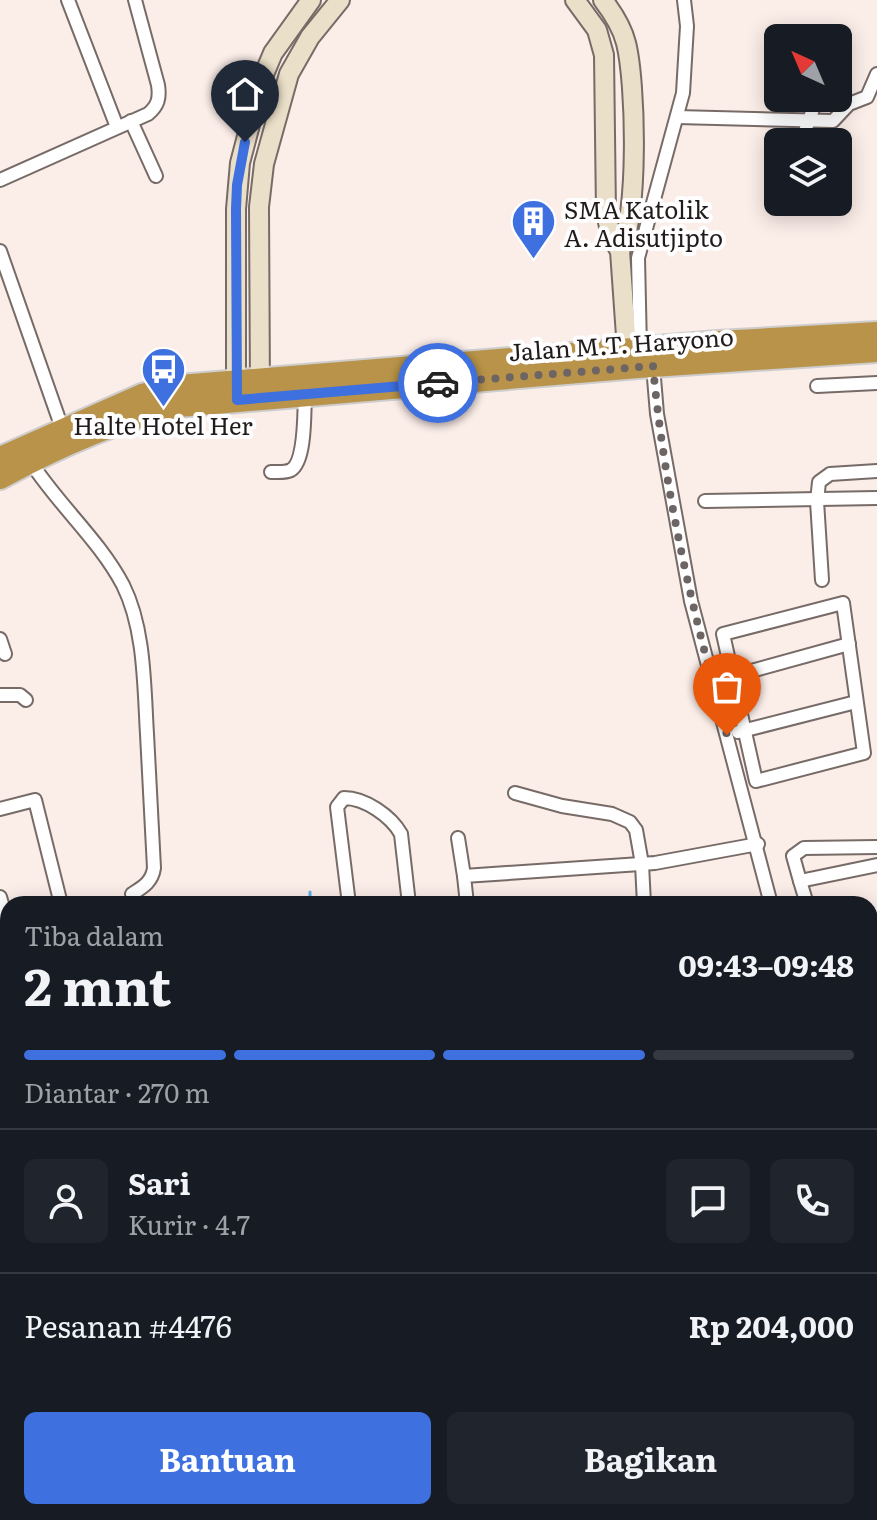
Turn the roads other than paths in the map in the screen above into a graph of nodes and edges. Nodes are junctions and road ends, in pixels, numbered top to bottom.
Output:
1 (68, 0) edge
2 (135, 0) edge
3 (311, 0) edge
4 (340, 0) edge
5 (575, 0) edge
6 (603, 0) edge
7 (684, 0) edge
8 (617, 19) junction
9 (597, 30) junction
10 (877, 74) edge
11 (812, 112) edge
12 (677, 117) junction
13 (131, 121) junction
14 (809, 122) junction
15 (117, 127) junction
16 (807, 128) edge
17 (156, 176) dead end
18 (0, 180) edge
19 (259, 207) junction
20 (236, 209) junction
21 (0, 251) edge
22 (620, 251) junction
23 (258, 315) junction
24 (237, 317) junction
25 (877, 333) edge
26 (877, 351) edge
27 (640, 355) junction
28 (877, 383) edge
29 (817, 386) dead end
30 (260, 388) junction
31 (236, 391) junction
32 (305, 394) junction
33 (62, 428) junction
34 (26, 455) junction
35 (0, 458) edge
36 (877, 471) edge
37 (271, 472) dead end
38 (0, 478) edge
39 (877, 498) edge
40 (705, 501) dead end
41 (817, 501) junction
42 (822, 580) dead end
43 (0, 639) edge
44 (849, 644) junction
45 (5, 654) dead end
46 (733, 676) junction
47 (0, 695) edge
48 (26, 700) dead end
49 (856, 702) junction
50 (746, 730) junction
51 (727, 735) junction
52 (515, 793) dead end
53 (0, 809) edge
54 (458, 838) dead end
55 (758, 844) junction
56 (877, 847) edge
57 (642, 864) junction
58 (877, 865) edge
59 (464, 876) junction
60 (800, 881) junction
61 (132, 894) dead end
62 (59, 896) edge
63 (348, 896) edge
64 (408, 896) edge
65 (466, 896) edge
66 (644, 896) edge
67 (769, 896) edge
68 (805, 896) edge

1 - 15 street
2 - 13 street
3 - 20 street
4 - 19 street
5 - 9 street
6 - 8 street
7 - 12 street
8 - 9 street
8 - 22 street
9 - 22 street
10 - 14 street
11 - 14 street
12 - 14 street
12 - 27 street
13 - 15 street
13 - 17 street
14 - 16 street
15 - 18 street
19 - 20 street
19 - 23 street
20 - 24 street
21 - 33 street
22 - 27 street
23 - 24 street
23 - 30 street
24 - 31 street
25 - 27 highway, Jalan M.T. Haryono
26 - 27 highway, Jalan M.T. Haryono
27 - 30 highway, Jalan M.T. Haryono
27 - 32 highway, Jalan M.T. Haryono
27 - 51 street
28 - 29 street
30 - 31 highway, Jalan M.T. Haryono
30 - 32 highway, Jalan M.T. Haryono
31 - 33 highway, Jalan M.T. Haryono
31 - 34 highway, Jalan M.T. Haryono
32 - 37 street
33 - 34 highway, Jalan M.T. Haryono
34 - 35 highway, Jalan M.T. Haryono
34 - 38 highway, Jalan M.T. Haryono
34 - 61 street
36 - 41 street
39 - 41 street
40 - 41 street
41 - 42 street
43 - 45 street
44 - 46 street
44 - 46 street
44 - 49 street
46 - 50 street
47 - 48 street
49 - 50 street
49 - 50 street
50 - 51 street
51 - 55 street
52 - 57 street
53 - 62 street
54 - 59 street
55 - 57 street
55 - 67 street
56 - 60 street
57 - 59 street
57 - 66 street
58 - 60 street
59 - 65 street
60 - 68 street
63 - 64 street

